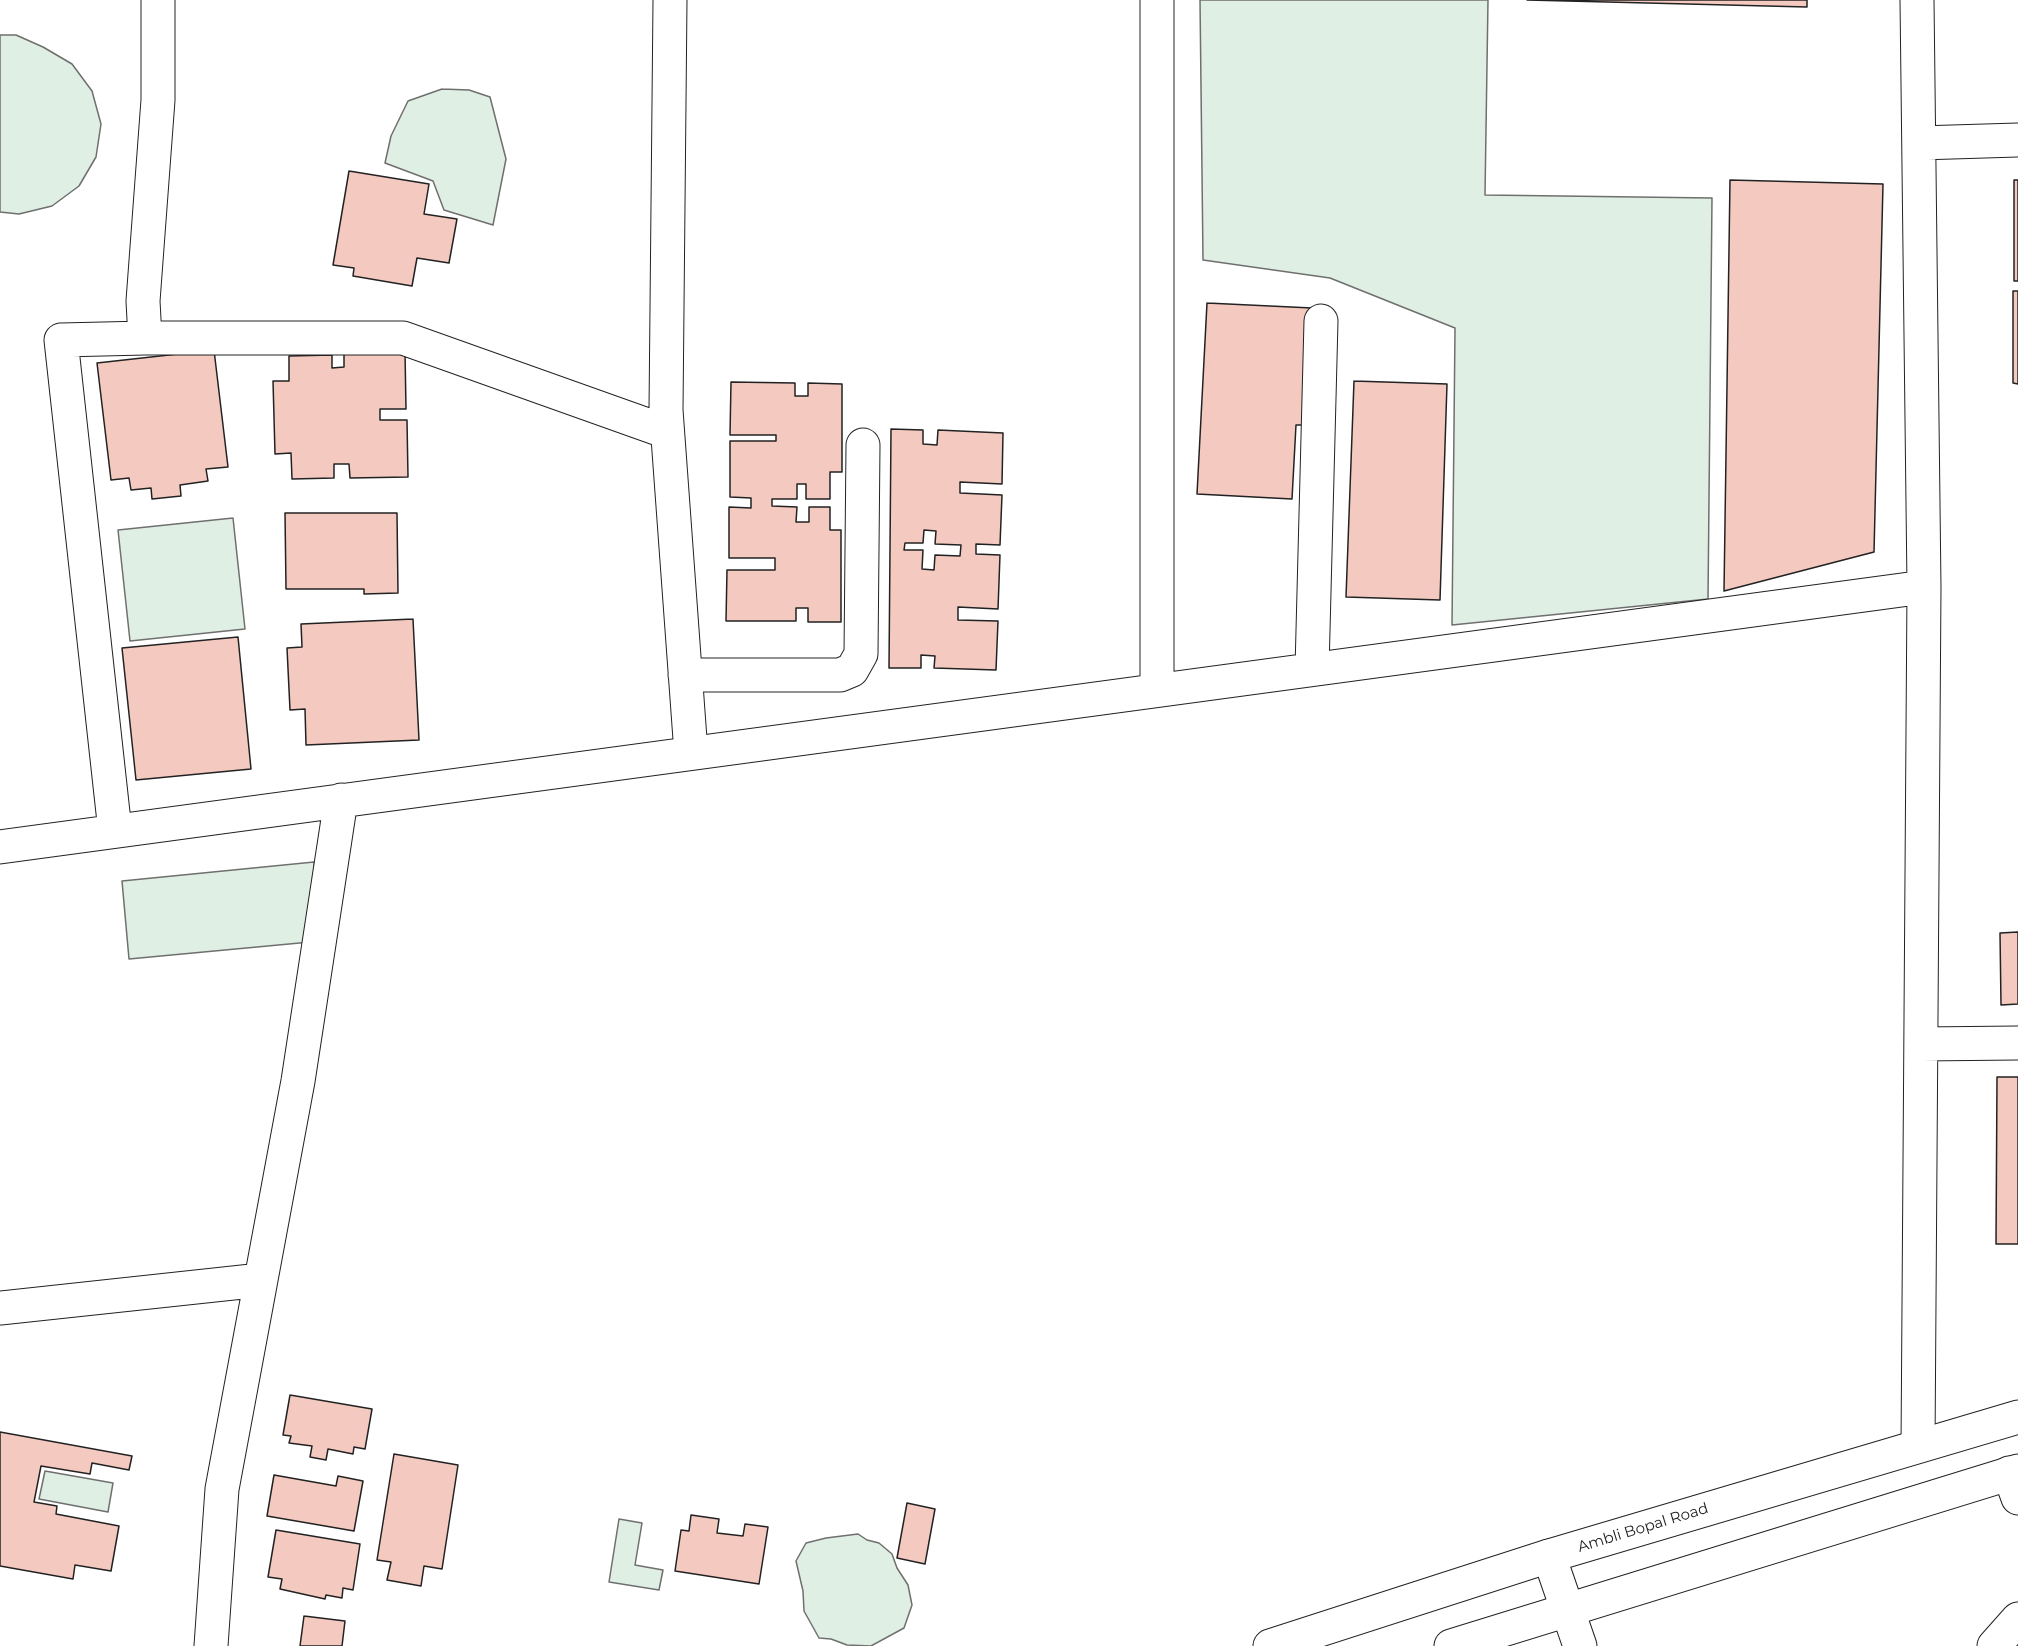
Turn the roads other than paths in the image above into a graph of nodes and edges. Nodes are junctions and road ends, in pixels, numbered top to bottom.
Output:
1 (158, 0) edge
2 (670, 0) edge
3 (1156, 0) edge
4 (1917, 0) edge
5 (2018, 140) edge
6 (1919, 143) junction
7 (1321, 321) dead end
8 (145, 338) junction
9 (667, 432) junction
10 (863, 445) dead end
11 (1924, 586) junction
12 (1312, 669) junction
13 (685, 675) junction
14 (1157, 690) junction
15 (691, 753) junction
16 (341, 800) junction
17 (115, 831) junction
18 (0, 847) edge
19 (2018, 1043) edge
20 (1922, 1044) junction
21 (261, 1280) junction
22 (0, 1308) edge
23 (2018, 1417) edge
24 (1918, 1446) junction
25 (2015, 1481) edge
26 (1549, 1556) junction
27 (1568, 1610) junction
28 (2018, 1619) edge
29 (211, 1646) edge
30 (1270, 1646) edge
31 (1451, 1646) edge
32 (1580, 1646) edge
33 (1994, 1646) edge

1 - 8 street
2 - 9 street
3 - 14 street
4 - 6 street
5 - 6 street
6 - 11 street
7 - 12 street
8 - 9 street
8 - 17 street
9 - 13 street
10 - 13 street
11 - 12 street
11 - 20 street
12 - 14 street
13 - 15 street
14 - 15 street
15 - 16 street
16 - 17 street
16 - 21 street
17 - 18 street
19 - 20 street
20 - 24 street
21 - 22 street
21 - 29 street
23 - 24 street, Ambli Bopal Road
24 - 26 street, Ambli Bopal Road
25 - 27 street
26 - 27 street
26 - 30 street, Ambli Bopal Road
27 - 31 street
27 - 32 street
28 - 33 street

